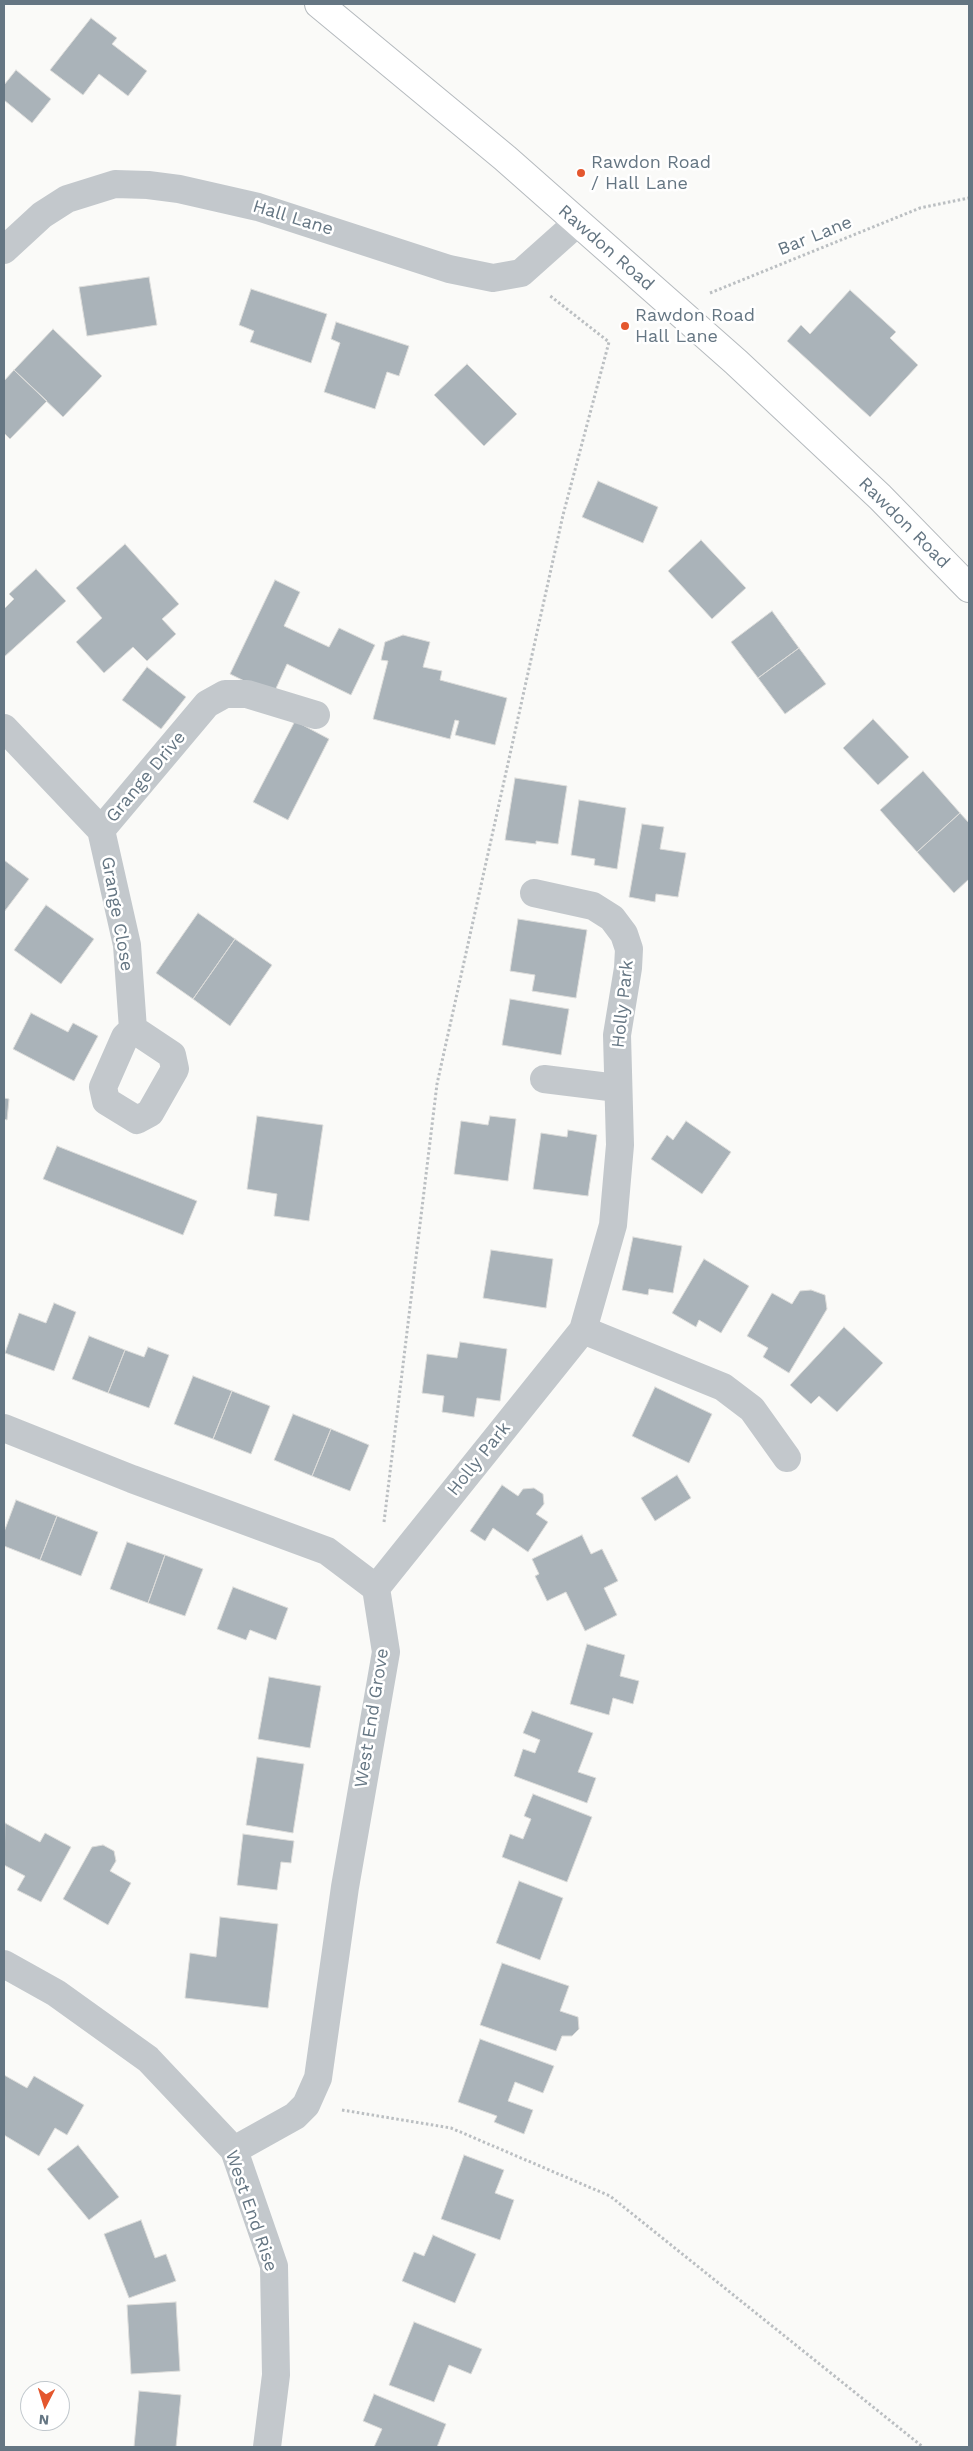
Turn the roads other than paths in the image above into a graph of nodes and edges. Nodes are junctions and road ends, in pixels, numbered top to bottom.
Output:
1 (319, 4) edge
2 (578, 223) junction
3 (4, 250) edge
4 (969, 588) edge
5 (316, 715) dead end
6 (4, 728) edge
7 (101, 830) junction
8 (534, 893) dead end
9 (132, 1029) dead end
10 (544, 1079) dead end
11 (617, 1088) junction
12 (583, 1330) junction
13 (4, 1428) edge
14 (787, 1458) dead end
15 (376, 1588) junction
16 (4, 1964) edge
17 (234, 2150) junction
18 (267, 2447) edge

1 - 2 main road, Rawdon Road
2 - 3 street, Hall Lane
2 - 4 main road, Rawdon Road
5 - 7 street, Grange Drive
6 - 7 street, Grange Drive
7 - 9 street, Grange Close
8 - 11 street, Holly Park
10 - 11 street
11 - 12 street, Holly Park
12 - 14 street
12 - 15 street, Holly Park
13 - 15 street
15 - 17 street, West End Grove
16 - 17 street, West End Rise
17 - 18 street, West End Rise

